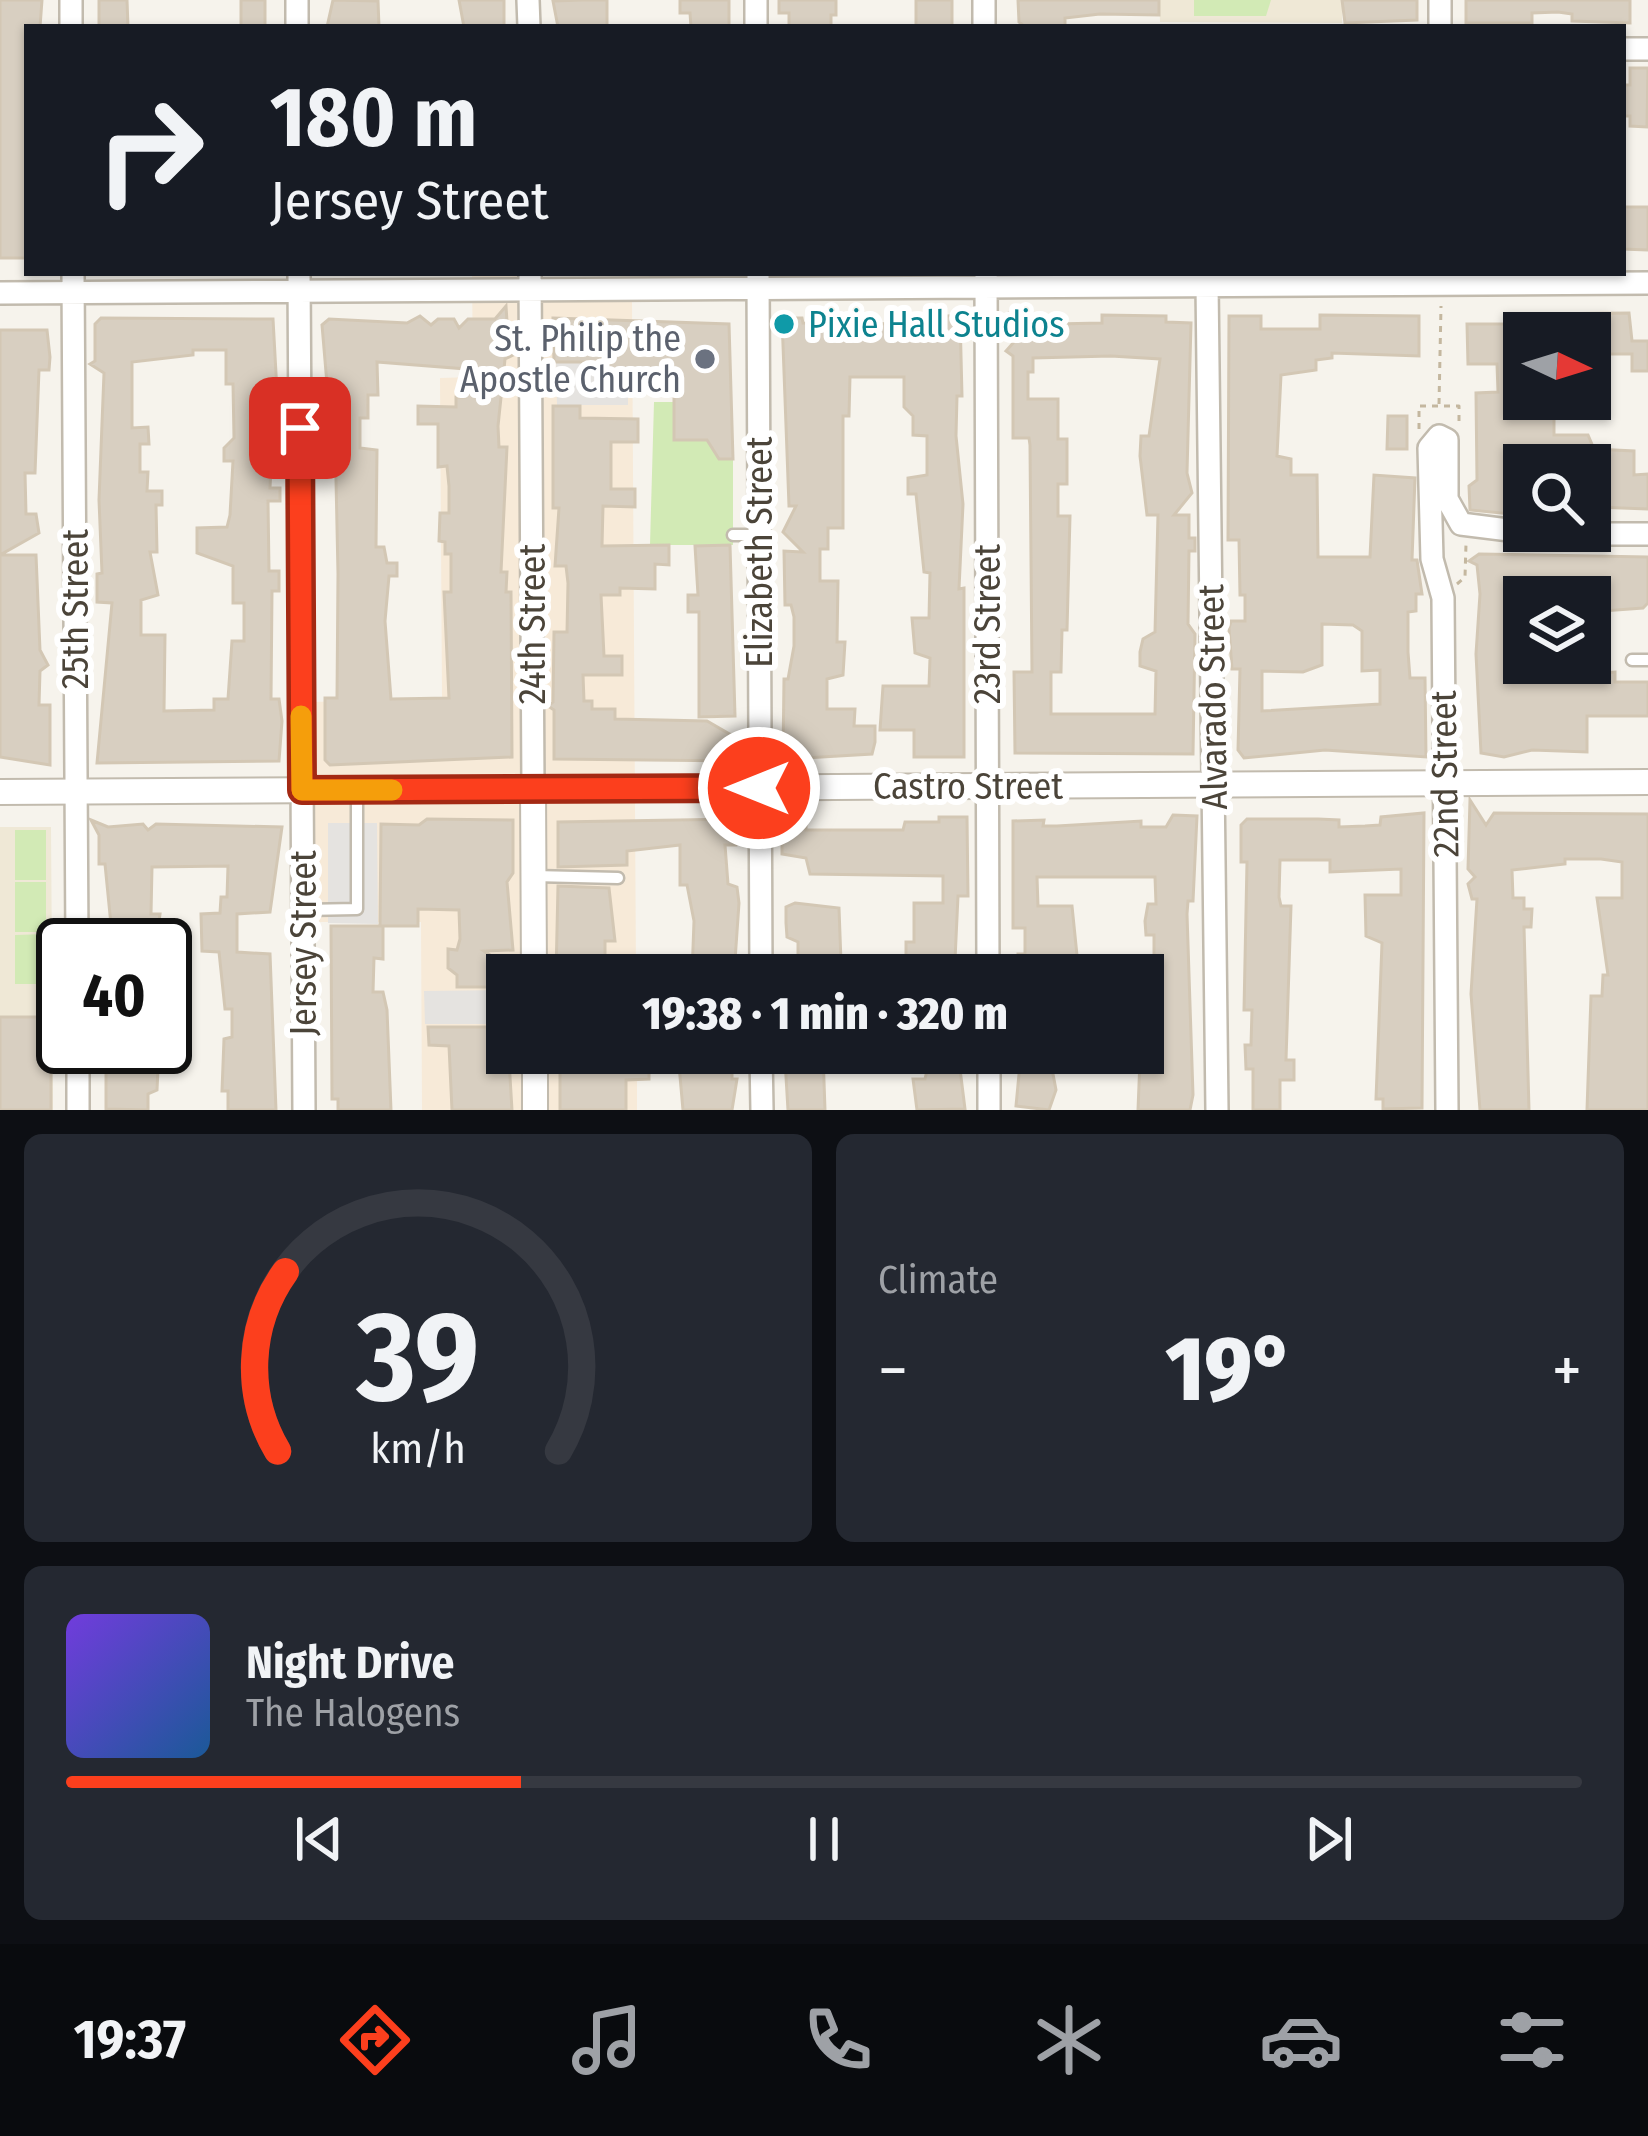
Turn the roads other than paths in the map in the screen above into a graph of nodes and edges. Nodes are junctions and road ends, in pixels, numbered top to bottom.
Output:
1 (1441, 278) edge
2 (986, 279) edge
3 (758, 280) edge
4 (73, 283) edge
5 (299, 283) edge
6 (530, 283) edge
7 (1648, 283) edge
8 (1208, 284) junction
9 (0, 293) edge
10 (1648, 534) edge
11 (733, 535) dead end
12 (759, 535) junction
13 (1632, 660) dead end
14 (1648, 660) edge
15 (1648, 782) edge
16 (1445, 783) junction
17 (1215, 784) junction
18 (987, 786) junction
19 (759, 788) junction
20 (533, 789) junction
21 (302, 790) junction
22 (357, 790) junction
23 (0, 792) edge
24 (76, 792) junction
25 (534, 876) junction
26 (618, 878) dead end
27 (303, 910) junction
28 (77, 918) edge
29 (535, 954) edge
30 (761, 954) edge
31 (988, 954) edge
32 (78, 1074) edge
33 (535, 1074) edge
34 (761, 1074) edge
35 (989, 1074) edge
36 (78, 1110) edge
37 (304, 1110) edge
38 (536, 1110) edge
39 (762, 1110) edge
40 (989, 1110) edge
41 (1217, 1110) edge
42 (1447, 1110) edge

1 - 7 street
1 - 8 street
2 - 3 street
2 - 8 street
2 - 18 street, 23rd Street
3 - 6 street
3 - 12 street, Elizabeth Street
4 - 5 street
4 - 9 street
4 - 24 street, 25th Street
5 - 6 street
5 - 21 street, Jersey Street
6 - 20 street, 24th Street
8 - 17 street, Alvarado Street
10 - 16 street, 22nd Street
11 - 12 lane
12 - 19 street, Elizabeth Street
13 - 14 lane
15 - 16 street, Castro Street
16 - 17 street, Castro Street
16 - 42 street, 22nd Street
17 - 18 street, Castro Street
17 - 41 street, Alvarado Street
18 - 19 street, Castro Street
18 - 31 street, 23rd Street
19 - 20 street, Castro Street
19 - 30 street, Elizabeth Street
20 - 22 street, Castro Street
20 - 25 street, 24th Street
21 - 22 street, Castro Street
21 - 24 street, Castro Street
21 - 27 street, Jersey Street
22 - 27 lane
23 - 24 street, Castro Street
24 - 28 street, 25th Street
25 - 26 lane
25 - 29 street, 24th Street
27 - 37 street, Jersey Street
32 - 36 street
33 - 38 street
34 - 39 street
35 - 40 street

